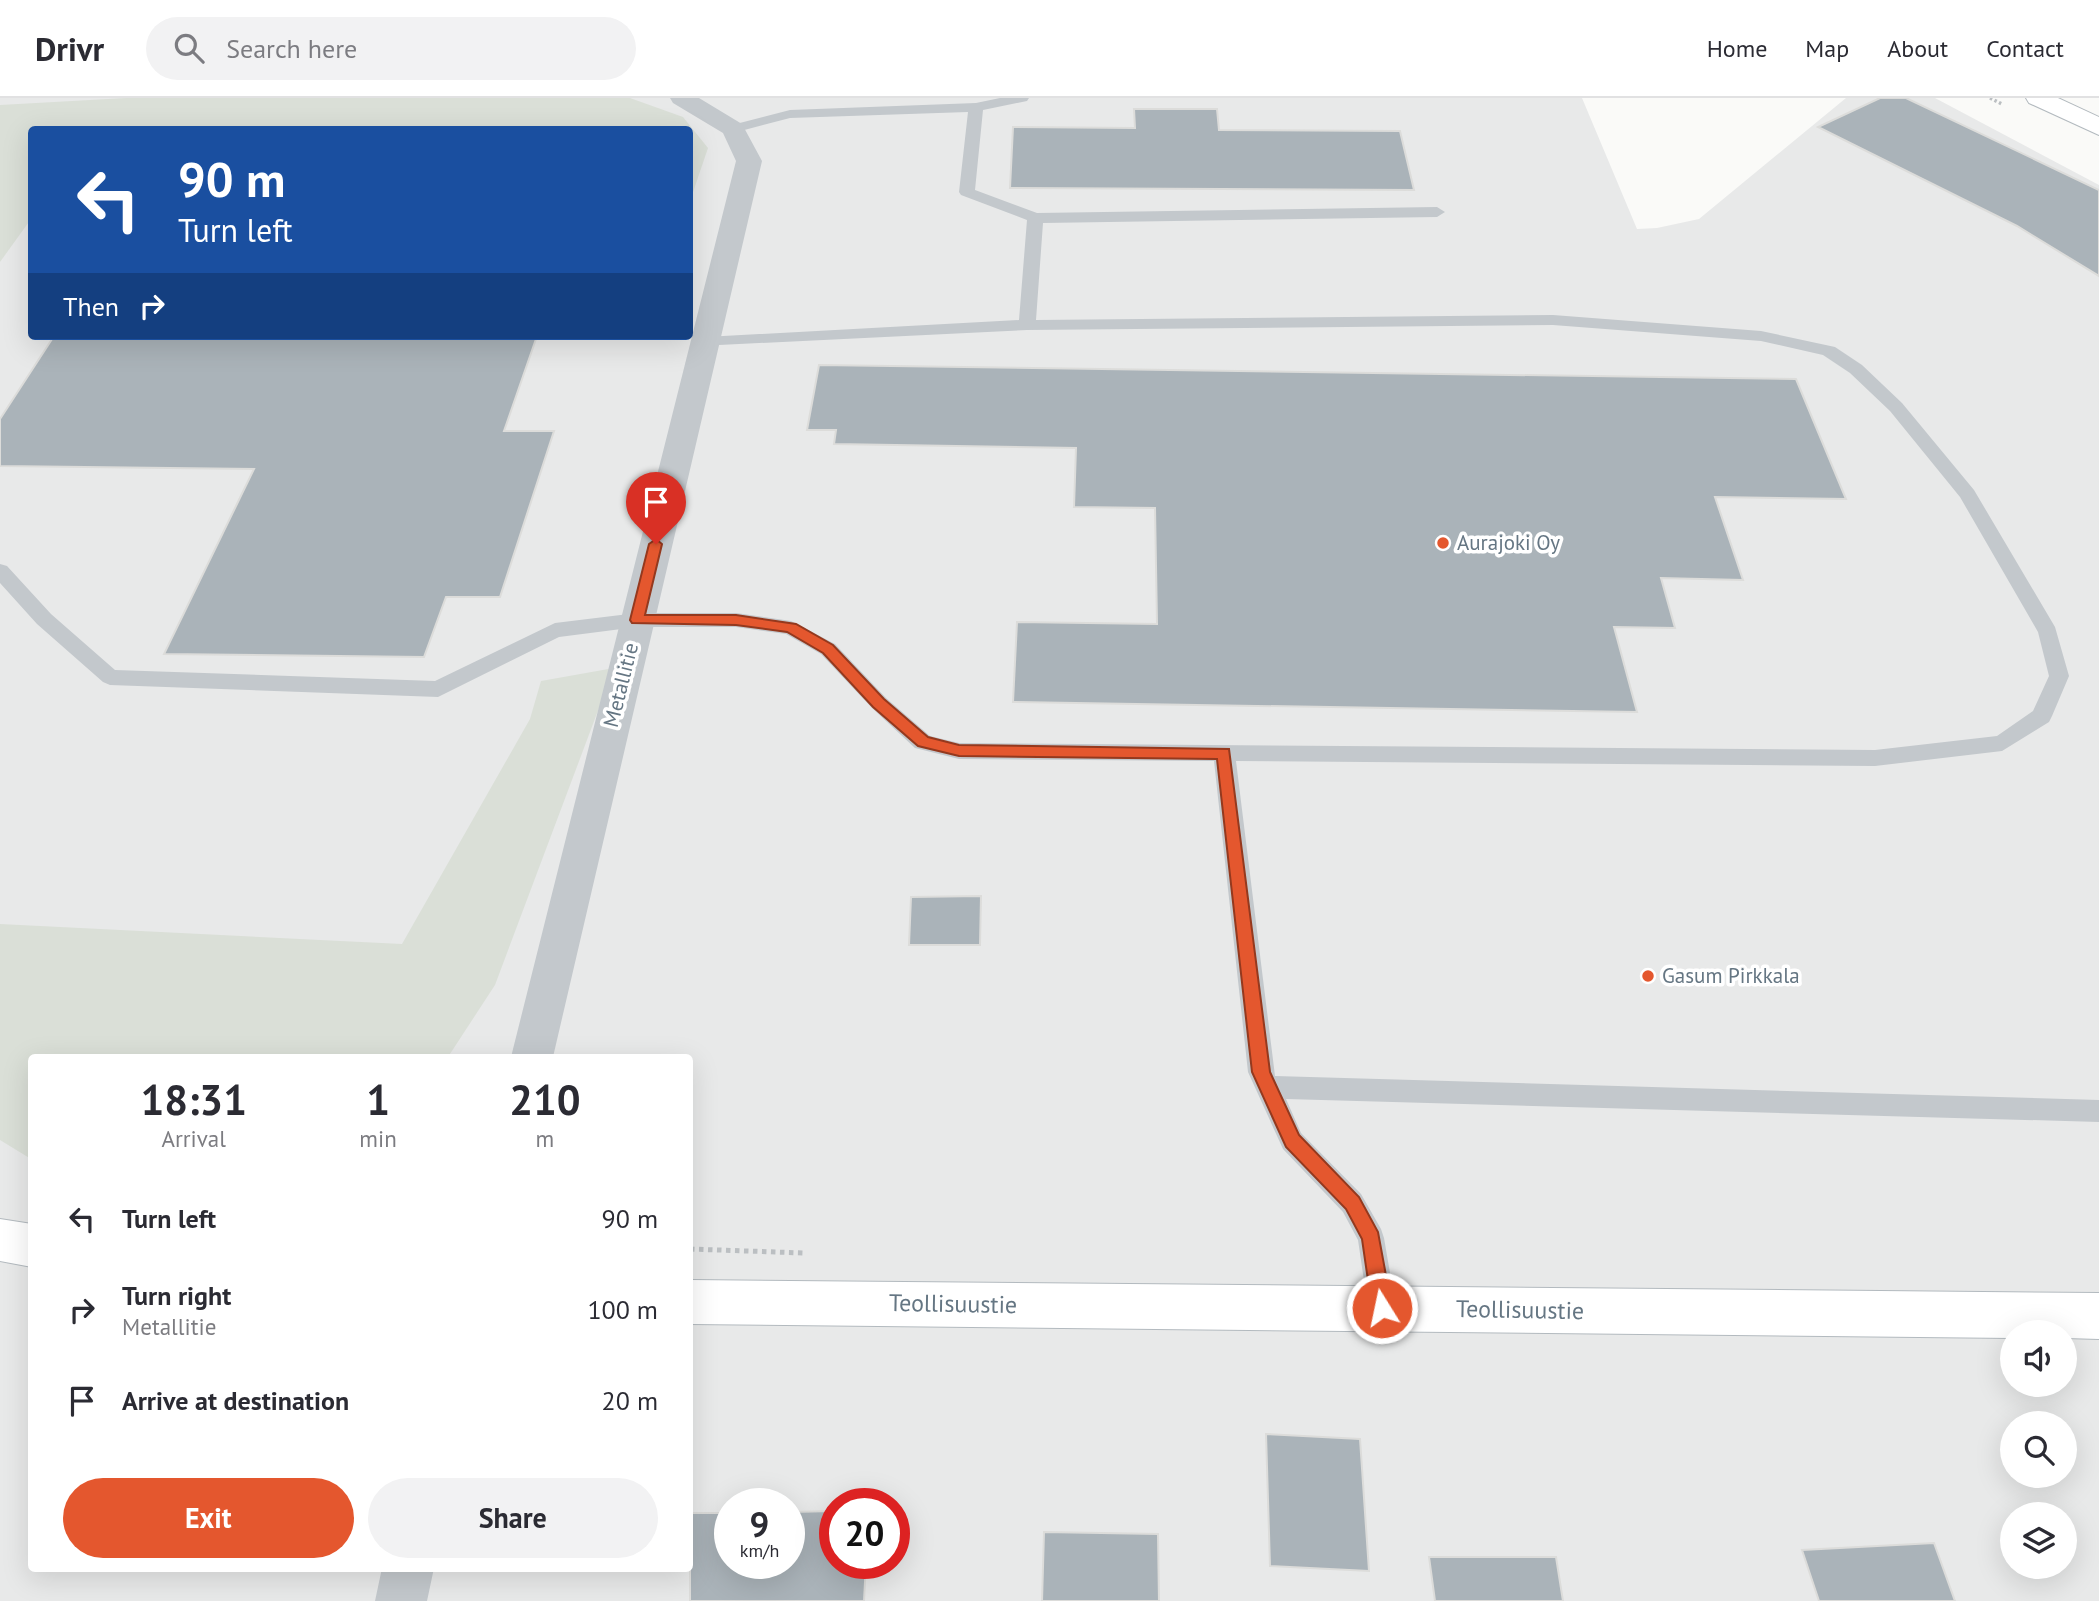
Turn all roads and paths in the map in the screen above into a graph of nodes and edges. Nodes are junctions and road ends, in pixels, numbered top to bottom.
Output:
1 (682, 98) edge
2 (1022, 98) edge
3 (2038, 98) edge
4 (2075, 98) edge
5 (976, 107) junction
6 (2099, 108) edge
7 (2099, 127) edge
8 (733, 129) junction
9 (1437, 212) dead end
10 (1035, 218) junction
11 (1027, 325) junction
12 (705, 342) junction
13 (0, 572) edge
14 (637, 620) junction
15 (1224, 753) junction
16 (533, 1054) edge
17 (1268, 1087) junction
18 (2099, 1111) edge
19 (0, 1240) edge
20 (28, 1245) edge
21 (693, 1302) edge
22 (1382, 1308) junction
23 (2099, 1316) edge
24 (407, 1572) edge
25 (401, 1601) edge

1 - 8 street
2 - 5 lane
3 - 7 main road
4 - 6 main road
5 - 8 lane
5 - 10 lane
8 - 12 street, Metallitie
9 - 10 lane
10 - 11 lane
11 - 12 lane
11 - 15 lane
12 - 14 street, Metallitie
13 - 14 lane
14 - 15 lane
14 - 16 street, Metallitie
15 - 17 lane
17 - 18 lane
17 - 22 lane
19 - 20 main road
21 - 22 main road, Teollisuustie
22 - 23 main road, Teollisuustie
24 - 25 street

